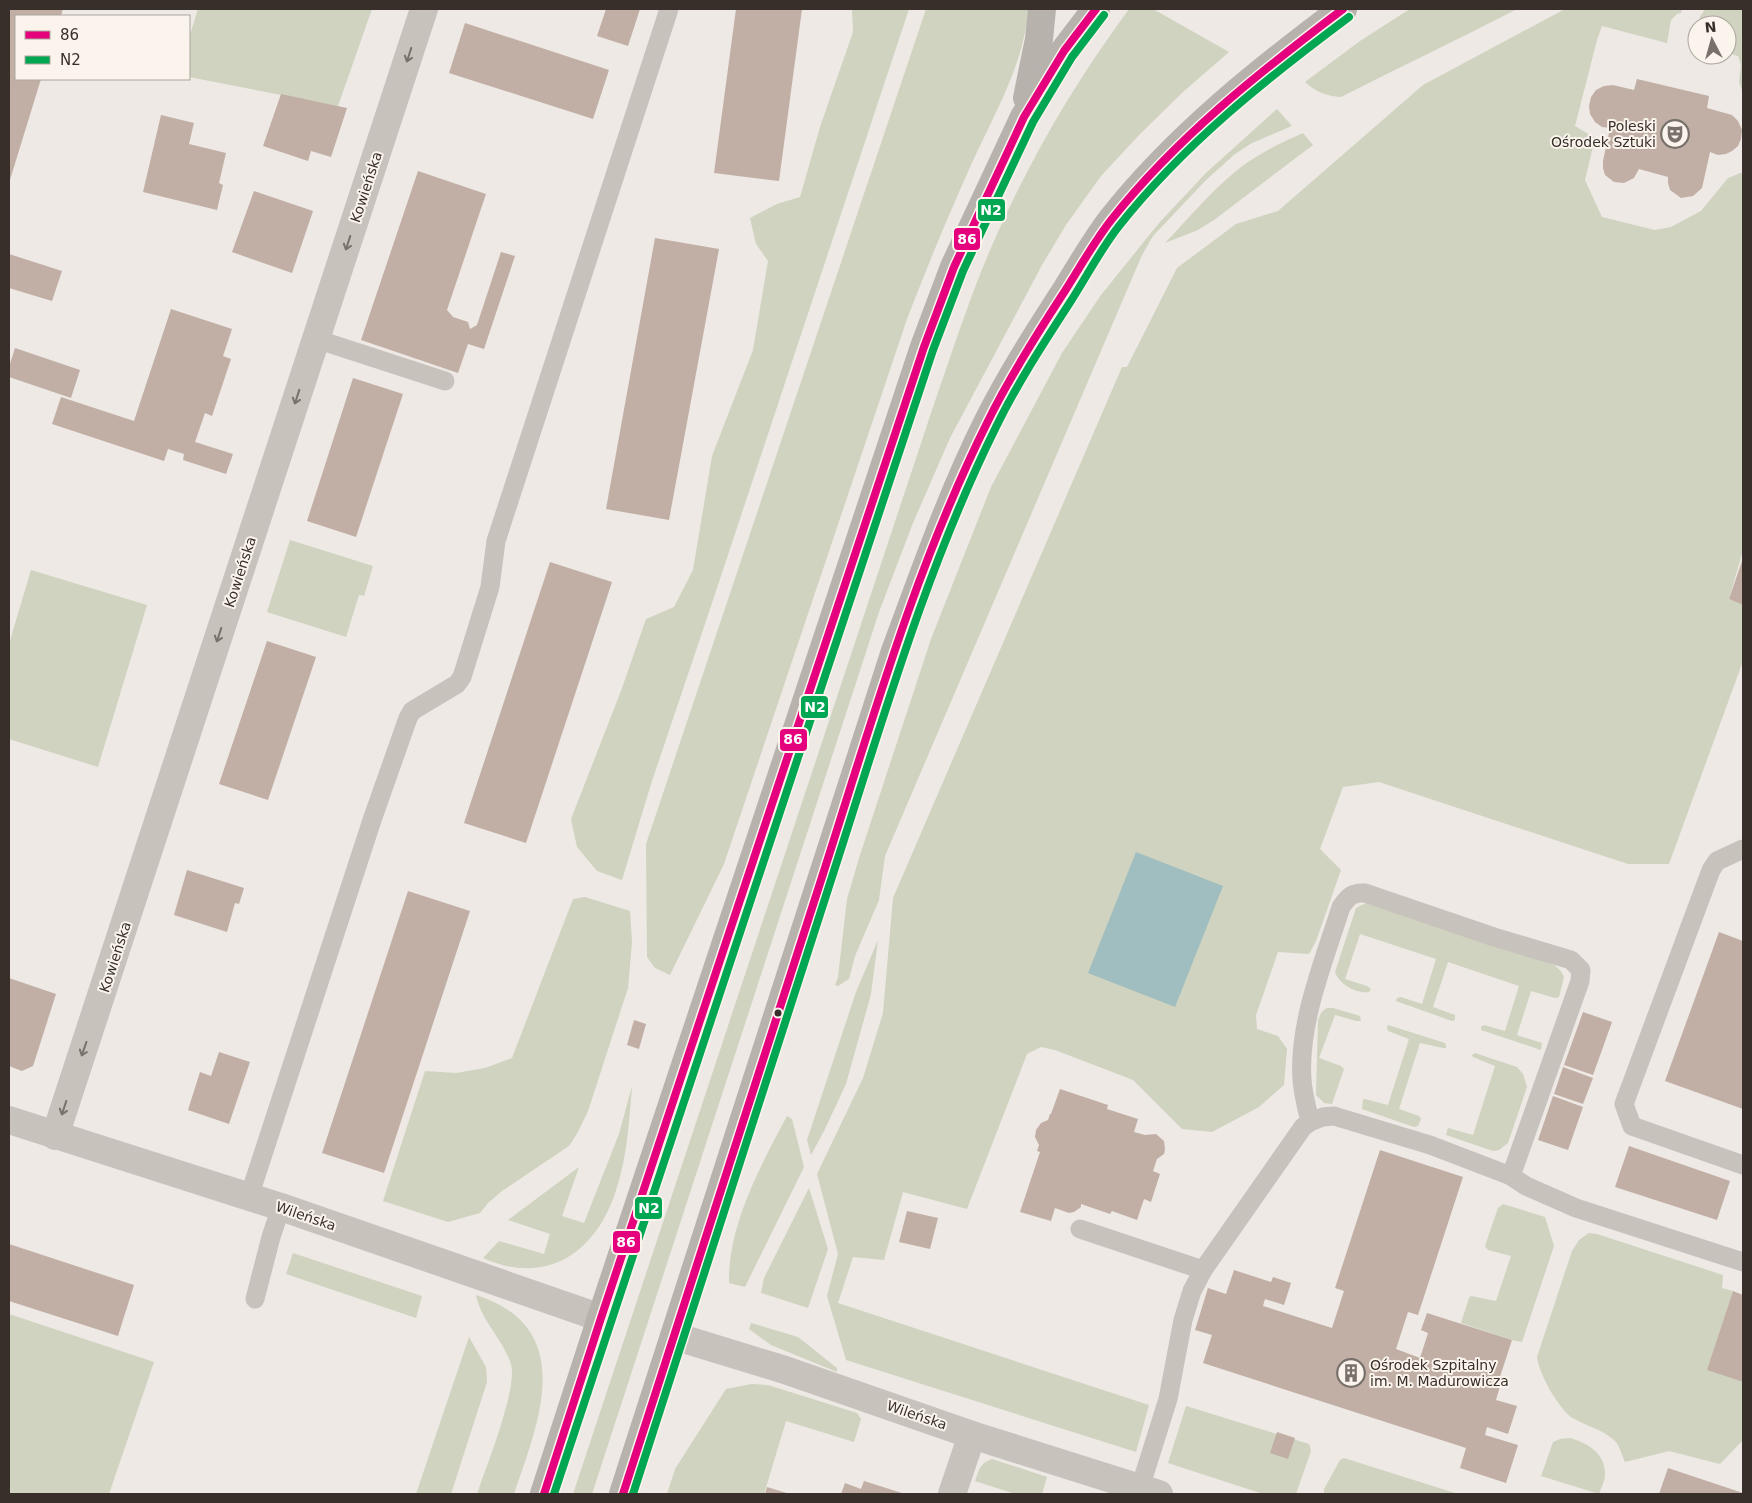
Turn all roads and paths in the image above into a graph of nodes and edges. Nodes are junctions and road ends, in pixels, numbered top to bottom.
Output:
1 (424, 9) edge
2 (670, 9) edge
3 (1042, 9) edge
4 (1096, 9) edge
5 (1343, 9) edge
6 (1024, 117) junction
7 (316, 339) junction
8 (445, 381) dead end
9 (1743, 849) edge
10 (9, 1120) edge
11 (1310, 1122) junction
12 (55, 1136) junction
13 (1743, 1165) edge
14 (1511, 1176) junction
15 (249, 1198) junction
16 (281, 1207) junction
17 (1080, 1228) dead end
18 (1743, 1262) edge
19 (1203, 1270) junction
20 (255, 1298) dead end
21 (601, 1318) junction
22 (674, 1336) junction
23 (972, 1434) junction
24 (1149, 1491) edge
25 (544, 1494) edge
26 (623, 1494) edge
27 (952, 1494) edge

1 -> 7 street, Kowieńska
2 - 15 lane
3 - 6 main road
4 - 6 main road
5 - 22 main road
6 - 21 main road
7 - 8 lane
7 -> 12 street, Kowieńska
9 - 13 lane
10 - 12 street, Wileńska
11 - 14 lane
11 - 14 lane
11 - 19 lane
12 - 15 street, Wileńska
14 - 18 lane
15 - 16 street, Wileńska
16 - 20 lane
16 - 21 street, Wileńska
17 - 19 lane
19 - 24 lane
21 - 25 main road
22 - 23 street, Wileńska
22 - 26 main road
23 - 24 street, Wileńska
23 - 27 street

